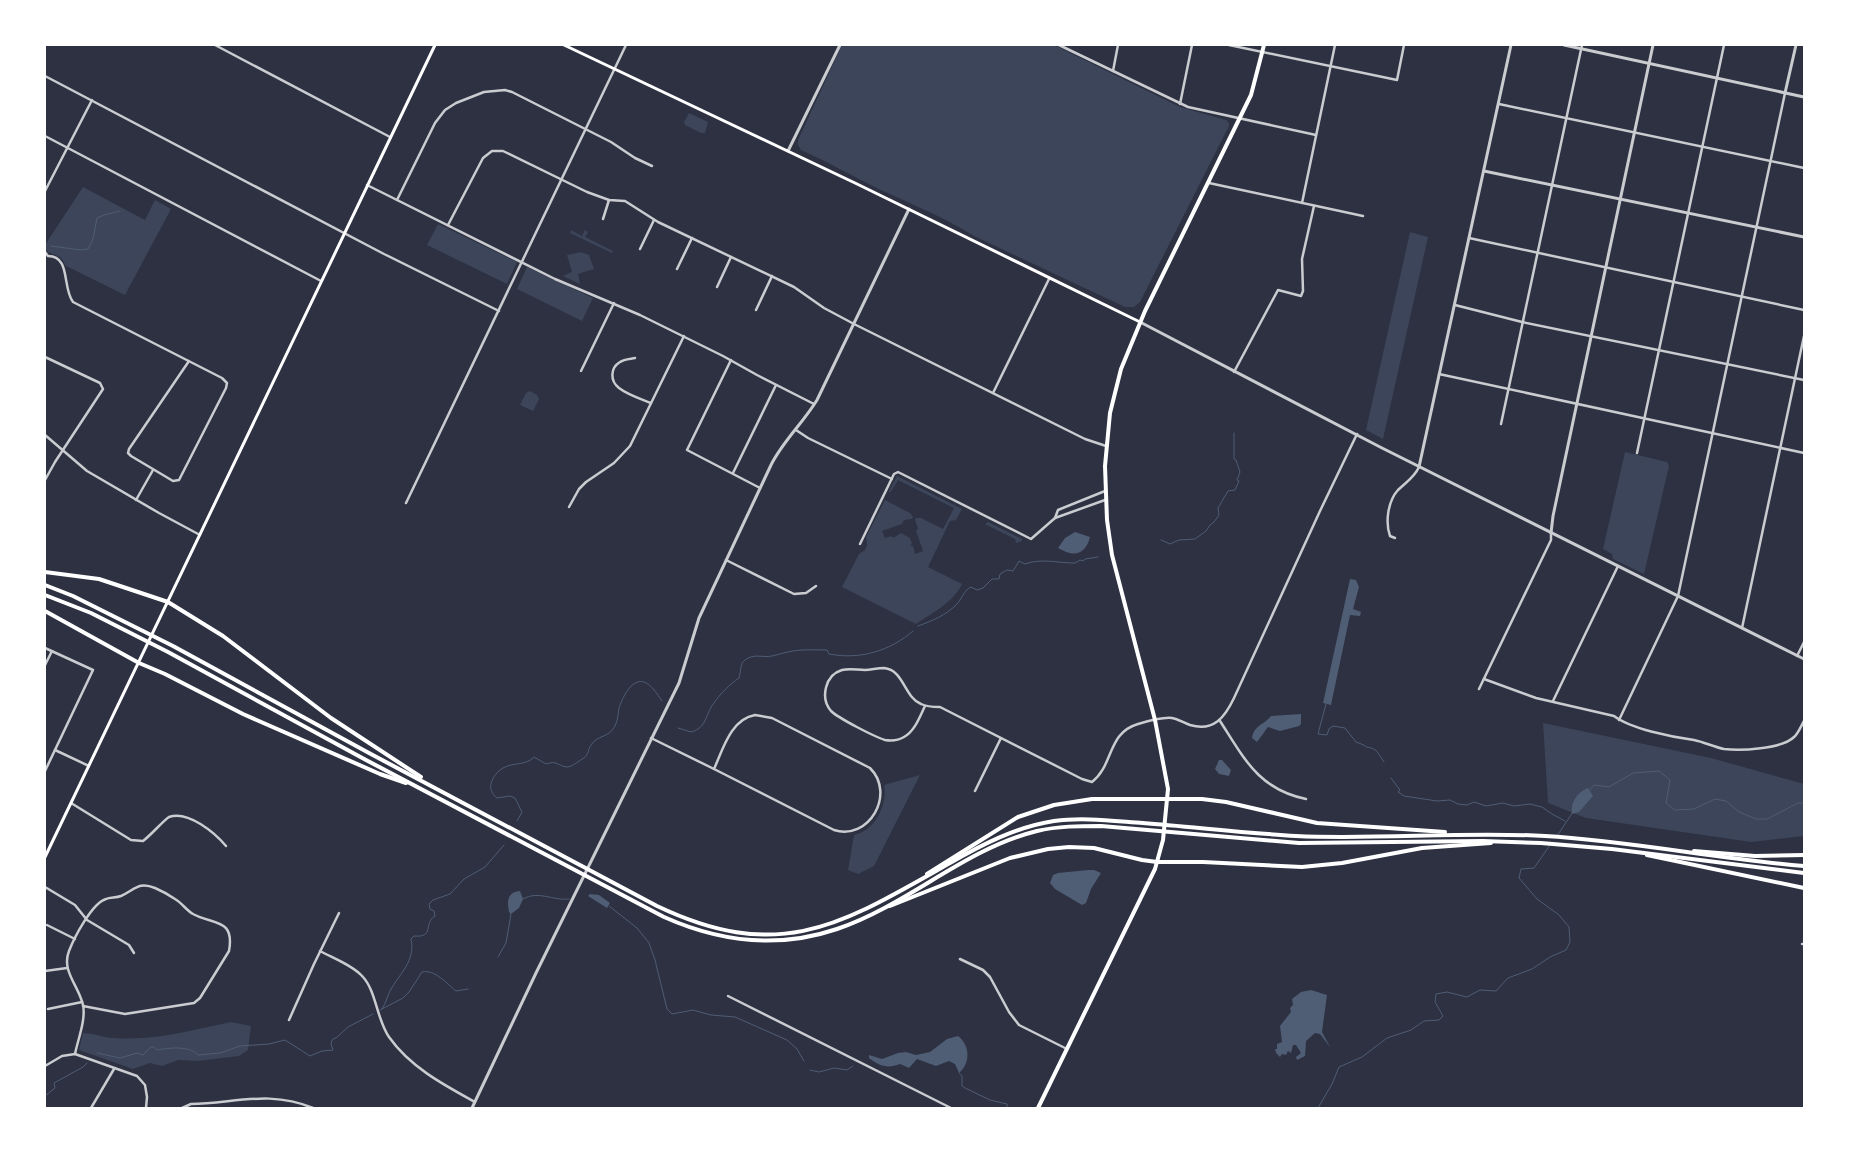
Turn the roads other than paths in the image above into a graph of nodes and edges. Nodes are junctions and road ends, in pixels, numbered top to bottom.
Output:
1 (215, 45) edge
2 (434, 45) edge
3 (564, 45) edge
4 (626, 45) edge
5 (840, 45) edge
6 (1060, 45) edge
7 (1118, 45) edge
8 (1192, 45) edge
9 (1229, 45) edge
10 (1264, 45) edge
11 (1335, 45) edge
12 (1404, 45) edge
13 (1511, 45) edge
14 (1564, 45) edge
15 (1653, 45) edge
16 (1724, 45) edge
17 (1796, 45) edge
18 (1582, 47) edge
19 (1262, 52) junction
20 (1649, 64) junction
21 (1330, 67) junction
22 (614, 69) junction
23 (1112, 71) junction
24 (45, 76) edge
25 (1717, 78) junction
26 (1785, 93) junction
27 (1804, 97) edge
28 (92, 100) junction
29 (1180, 104) junction
30 (1499, 104) junction
31 (1566, 118) junction
32 (1239, 119) junction
33 (585, 129) junction
34 (1635, 132) junction
35 (1316, 135) junction
36 (45, 136) edge
37 (390, 137) junction
38 (1703, 146) junction
39 (67, 147) junction
40 (788, 151) junction
41 (1770, 160) junction
42 (652, 166) dead end
43 (1804, 168) edge
44 (1484, 171) junction
45 (561, 179) junction
46 (1208, 183) junction
47 (367, 185) junction
48 (1552, 186) junction
49 (45, 191) edge
50 (1620, 199) junction
51 (397, 200) junction
52 (609, 200) junction
53 (1302, 203) junction
54 (1314, 206) junction
55 (909, 209) junction
56 (1688, 213) junction
57 (1364, 216) dead end
58 (603, 219) dead end
59 (654, 220) junction
60 (448, 225) junction
61 (1756, 227) junction
62 (344, 233) junction
63 (1804, 237) edge
64 (692, 238) junction
65 (1469, 238) junction
66 (640, 249) dead end
67 (45, 252) edge
68 (1537, 254) junction
69 (731, 257) junction
70 (522, 262) junction
71 (1606, 268) junction
72 (678, 269) dead end
73 (772, 276) junction
74 (1049, 279) junction
75 (321, 281) junction
76 (1674, 282) junction
77 (717, 287) dead end
78 (1741, 297) junction
79 (614, 303) junction
80 (1454, 305) junction
81 (756, 310) dead end
82 (1804, 310) edge
83 (499, 311) junction
84 (1140, 322) junction
85 (1522, 322) junction
86 (854, 324) junction
87 (684, 336) junction
88 (1592, 336) junction
89 (1804, 336) edge
90 (1659, 350) junction
91 (45, 357) edge
92 (635, 358) dead end
93 (731, 360) junction
94 (189, 361) junction
95 (1727, 364) junction
96 (581, 371) dead end
97 (1234, 372) junction
98 (1439, 374) junction
99 (1795, 379) junction
100 (1804, 380) edge
101 (776, 385) junction
102 (1508, 389) junction
103 (993, 393) junction
104 (651, 403) junction
105 (814, 404) junction
106 (1577, 404) junction
107 (1645, 418) junction
108 (1501, 424) dead end
109 (796, 430) junction
110 (1713, 433) junction
111 (1357, 434) junction
112 (45, 435) edge
113 (1106, 446) junction
114 (1780, 448) junction
115 (62, 450) junction
116 (1637, 453) dead end
117 (1804, 453) edge
118 (1419, 467) junction
119 (153, 470) junction
120 (733, 472) junction
121 (892, 479) junction
122 (45, 480) edge
123 (760, 488) junction
124 (1105, 491) junction
125 (136, 500) junction
126 (1105, 500) junction
127 (406, 503) dead end
128 (569, 507) dead end
129 (1055, 518) junction
130 (1551, 533) junction
131 (200, 535) junction
132 (1395, 538) dead end
133 (860, 544) dead end
134 (726, 560) junction
135 (1618, 566) junction
136 (45, 572) edge
137 (45, 585) edge
138 (816, 586) dead end
139 (45, 595) edge
140 (1678, 596) junction
141 (168, 602) junction
142 (45, 611) edge
143 (1742, 628) junction
144 (1804, 642) edge
145 (45, 648) edge
146 (52, 651) junction
147 (1797, 656) junction
148 (1804, 659) edge
149 (138, 663) junction
150 (45, 665) edge
151 (1484, 679) junction
152 (1479, 689) dead end
153 (1553, 701) junction
154 (925, 706) junction
155 (1155, 720) junction
156 (1220, 720) junction
157 (1619, 720) junction
158 (1804, 721) edge
159 (652, 738) junction
160 (1001, 738) junction
161 (55, 750) junction
162 (90, 766) junction
163 (714, 769) junction
164 (45, 771) edge
165 (418, 787) junction
166 (440, 790) junction
167 (975, 791) dead end
168 (1168, 799) junction
169 (1306, 799) dead end
170 (71, 803) junction
171 (1462, 834) junction
172 (1499, 842) junction
173 (226, 846) dead end
174 (1663, 849) junction
175 (1628, 851) junction
176 (1804, 855) edge
177 (45, 857) edge
178 (1157, 862) junction
179 (1804, 866) edge
180 (1804, 873) edge
181 (919, 880) junction
182 (45, 888) edge
183 (1804, 888) edge
184 (879, 910) junction
185 (339, 913) dead end
186 (86, 920) junction
187 (47, 925) dead end
188 (75, 939) junction
189 (320, 951) junction
190 (134, 954) dead end
191 (960, 959) dead end
192 (67, 968) junction
193 (45, 971) edge
194 (728, 996) dead end
195 (82, 1002) junction
196 (83, 1006) junction
197 (48, 1009) dead end
198 (290, 1020) dead end
199 (1067, 1049) junction
200 (75, 1054) junction
201 (45, 1066) edge
202 (114, 1068) junction
203 (475, 1102) junction
204 (90, 1108) edge
205 (146, 1108) edge
206 (182, 1108) edge
207 (314, 1108) edge
208 (472, 1108) edge
209 (951, 1108) edge
210 (1038, 1108) edge

1 - 37 street
2 - 37 main road
3 - 22 main road
4 - 22 street
5 - 40 street
6 - 23 street
7 - 23 street
8 - 29 street
9 - 19 street
10 - 19 highway
11 - 21 street
12 - 21 street
13 - 30 street
14 - 18 street
15 - 20 street
16 - 25 street
17 - 26 street
18 - 20 street
18 - 31 street
19 - 21 street
19 - 32 highway
20 - 25 street
20 - 34 street
21 - 35 street
22 - 33 street
22 - 40 main road
23 - 29 street
24 - 28 street
25 - 26 street
25 - 38 street
26 - 27 street
26 - 41 street
28 - 39 street
28 - 62 street
29 - 32 street
30 - 31 street
30 - 44 street
31 - 34 street
31 - 48 street
32 - 35 street
32 - 46 highway
33 - 42 street
33 - 45 street
33 - 51 street
34 - 38 street
34 - 50 street
35 - 53 street
36 - 39 street
37 - 47 main road
38 - 41 street
38 - 56 street
39 - 49 street
39 - 75 street
40 - 55 main road
41 - 43 street
41 - 61 street
44 - 48 street
44 - 65 street
45 - 52 street
45 - 60 street
45 - 70 street
46 - 53 street
46 - 84 highway
47 - 51 street
47 - 62 main road
48 - 50 street
48 - 68 street
50 - 56 street
50 - 71 street
51 - 60 street
52 - 58 street
52 - 59 street
53 - 54 street
54 - 57 street
54 - 97 street
55 - 74 main road
55 - 86 street
56 - 61 street
56 - 76 street
59 - 64 street
59 - 66 street
60 - 70 street
61 - 63 street
61 - 78 street
62 - 75 main road
62 - 83 street
64 - 69 street
64 - 72 street
65 - 68 street
65 - 80 street
67 - 94 street
68 - 71 street
68 - 85 street
69 - 73 street
69 - 77 street
70 - 79 street
70 - 83 street
71 - 76 street
71 - 88 street
73 - 81 street
73 - 86 street
74 - 84 main road
74 - 103 street
75 - 131 main road
76 - 78 street
76 - 90 street
78 - 82 street
78 - 95 street
79 - 87 street
79 - 96 street
80 - 85 street
80 - 98 street
83 - 127 street
84 - 97 street
84 - 113 highway
85 - 88 street
85 - 102 street
86 - 103 street
86 - 105 street
87 - 93 street
87 - 104 street
88 - 90 street
88 - 106 street
89 - 99 street
90 - 95 street
90 - 107 street
91 - 115 street
92 - 104 street
93 - 101 street
93 - 120 street
94 - 119 street
94 - 119 street
95 - 99 street
95 - 110 street
97 - 111 street
98 - 102 street
98 - 118 street
99 - 100 street
99 - 114 street
101 - 105 street
101 - 120 street
102 - 106 street
102 - 108 street
103 - 113 street
104 - 128 street
105 - 109 street
106 - 107 street
106 - 130 street
107 - 110 street
107 - 116 street
109 - 121 street
109 - 123 street
110 - 114 street
110 - 140 street
111 - 118 street
111 - 156 street
112 - 115 street
113 - 124 highway
114 - 117 street
114 - 143 street
115 - 122 street
115 - 125 street
118 - 130 street
118 - 132 street
119 - 125 street
120 - 123 street
121 - 129 street
121 - 133 street
123 - 134 street
124 - 126 highway
124 - 129 street
125 - 131 street
126 - 129 street
126 - 155 highway
130 - 135 street
130 - 151 street
131 - 141 main road
134 - 138 street
134 - 159 street
135 - 140 street
135 - 153 street
136 - 141 highway
137 - 166 highway
139 - 165 highway
140 - 143 street
140 - 157 street
141 - 149 main road
141 - 166 highway
142 - 149 highway
143 - 147 street
144 - 147 street
145 - 146 street
146 - 150 street
146 - 161 street
147 - 148 street
149 - 162 main road
149 - 165 highway
151 - 152 street
151 - 153 street
153 - 157 street
154 - 154 street
154 - 160 street
155 - 156 street
155 - 160 street
155 - 168 highway
156 - 169 street
157 - 158 street
159 - 163 street
159 - 203 street
160 - 167 street
161 - 162 street
161 - 164 street
162 - 170 main road
163 - 163 street
165 - 184 highway
166 - 181 highway
168 - 171 highway
168 - 178 highway
168 - 181 highway
170 - 173 street
170 - 177 main road
171 - 174 highway
171 - 181 highway
172 - 175 highway
172 - 178 highway
172 - 184 highway
174 - 176 highway
174 - 179 highway
175 - 180 highway
175 - 183 highway
178 - 184 highway
178 - 199 highway
182 - 186 street
185 - 189 street
186 - 188 street
186 - 190 street
186 - 196 street
187 - 188 street
188 - 192 street
189 - 198 street
189 - 203 street
191 - 199 street
192 - 193 street
192 - 195 street
194 - 209 street
195 - 196 street
195 - 197 street
196 - 200 street
199 - 210 highway
200 - 201 street
200 - 202 street
202 - 204 street
202 - 205 street
203 - 208 street
206 - 207 street

